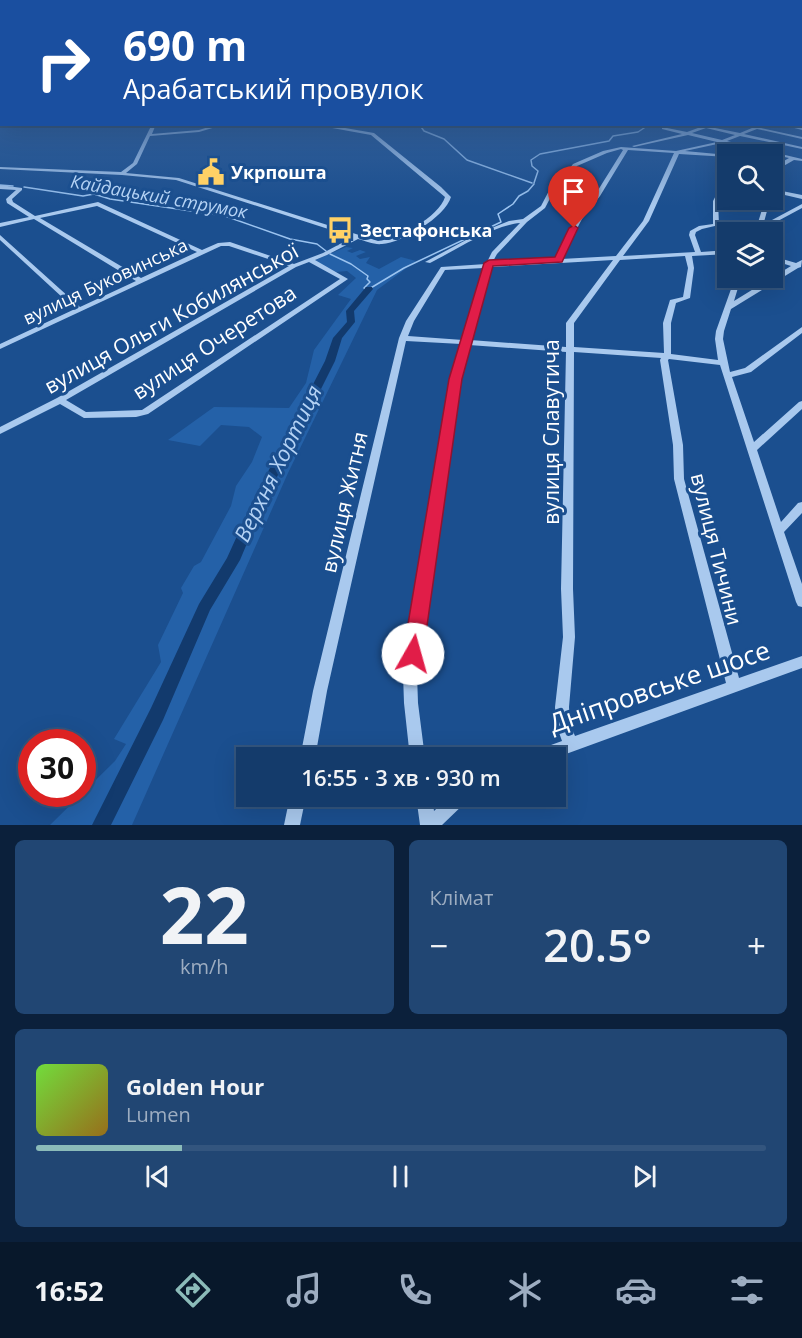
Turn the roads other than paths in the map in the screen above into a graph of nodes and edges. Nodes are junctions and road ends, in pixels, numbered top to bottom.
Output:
1 (151, 130) edge
2 (205, 130) edge
3 (345, 130) edge
4 (669, 130) edge
5 (699, 130) edge
6 (718, 130) edge
7 (752, 130) edge
8 (763, 130) edge
9 (687, 134) junction
10 (740, 134) junction
11 (148, 135) junction
12 (802, 138) edge
13 (721, 142) junction
14 (802, 148) edge
15 (626, 149) junction
16 (677, 152) junction
17 (802, 154) edge
18 (717, 155) edge
19 (793, 158) junction
20 (802, 160) edge
21 (783, 162) edge
22 (786, 162) junction
23 (783, 165) edge
24 (0, 168) edge
25 (122, 174) junction
26 (0, 187) edge
27 (783, 192) edge
28 (717, 194) edge
29 (802, 196) edge
30 (802, 206) edge
31 (34, 218) junction
32 (525, 221) junction
33 (770, 222) edge
34 (0, 225) edge
35 (359, 236) junction
36 (0, 237) edge
37 (202, 252) junction
38 (717, 253) edge
39 (693, 254) junction
40 (616, 258) junction
41 (310, 260) junction
42 (558, 260) junction
43 (783, 261) edge
44 (428, 262) dead end
45 (489, 263) junction
46 (800, 265) edge
47 (294, 266) junction
48 (141, 281) junction
49 (735, 288) edge
50 (728, 308) junction
51 (80, 310) junction
52 (802, 329) edge
53 (0, 337) edge
54 (403, 338) junction
55 (466, 342) junction
56 (3, 346) edge
57 (570, 351) junction
58 (666, 356) junction
59 (723, 363) junction
60 (727, 376) junction
61 (60, 400) junction
62 (802, 404) edge
63 (0, 431) edge
64 (753, 448) junction
65 (802, 506) edge
66 (779, 531) junction
67 (802, 602) edge
68 (802, 663) edge
69 (734, 686) junction
70 (570, 743) junction
71 (309, 747) edge
72 (417, 747) edge
73 (560, 747) edge
74 (296, 807) edge
75 (426, 807) edge
76 (449, 807) edge
77 (292, 825) edge
78 (429, 825) edge

1 - 11 street
2 - 11 street
3 - 35 street
4 - 9 street
5 - 9 street
6 - 10 street
7 - 10 street
8 - 12 street
9 - 13 street
9 - 15 street
10 - 13 street
10 - 14 street
11 - 25 street
13 - 16 street
13 - 19 street
15 - 16 street
15 - 32 street
15 - 42 street
16 - 18 street
16 - 40 street, вулиця Славутича
17 - 19 street
19 - 20 street
19 - 22 street
21 - 22 street
22 - 23 street
24 - 25 street
25 - 35 street
26 - 31 street
27 - 29 street
28 - 39 street, вулиця Тичини
30 - 33 street
31 - 34 street
31 - 37 street
31 - 48 street
32 - 44 street
32 - 45 street
35 - 41 street, вулиця Ольги Кобилянської
36 - 51 street
37 - 47 street, вулиця Буковинська
37 - 48 street, вулиця Буковинська
38 - 39 street
39 - 40 street
39 - 58 street, вулиця Тичини
40 - 42 street
40 - 57 street, вулиця Славутича
41 - 47 street, вулиця Ольги Кобилянської
41 - 61 street, вулиця Очеретова
42 - 45 street
43 - 46 street
45 - 54 street, вулиця Житня
45 - 55 street
46 - 50 street
47 - 61 street, вулиця Ольги Кобилянської
48 - 51 street, вулиця Буковинська
49 - 50 street
50 - 59 street
51 - 56 street, вулиця Буковинська
52 - 60 street
53 - 56 street
54 - 55 street
54 - 71 street, вулиця Житня
55 - 57 street
55 - 72 street
57 - 58 street
57 - 70 street, вулиця Славутича
58 - 59 street
58 - 69 street, вулиця Тичини
59 - 60 street
60 - 64 street
61 - 63 street, вулиця Ольги Кобилянської
62 - 64 street
64 - 66 street
65 - 66 street
66 - 67 street
68 - 69 street, Дніпровське шосе
69 - 70 street, Дніпровське шосе
70 - 73 street, Дніпровське шосе
74 - 77 street
75 - 78 street
76 - 78 street

